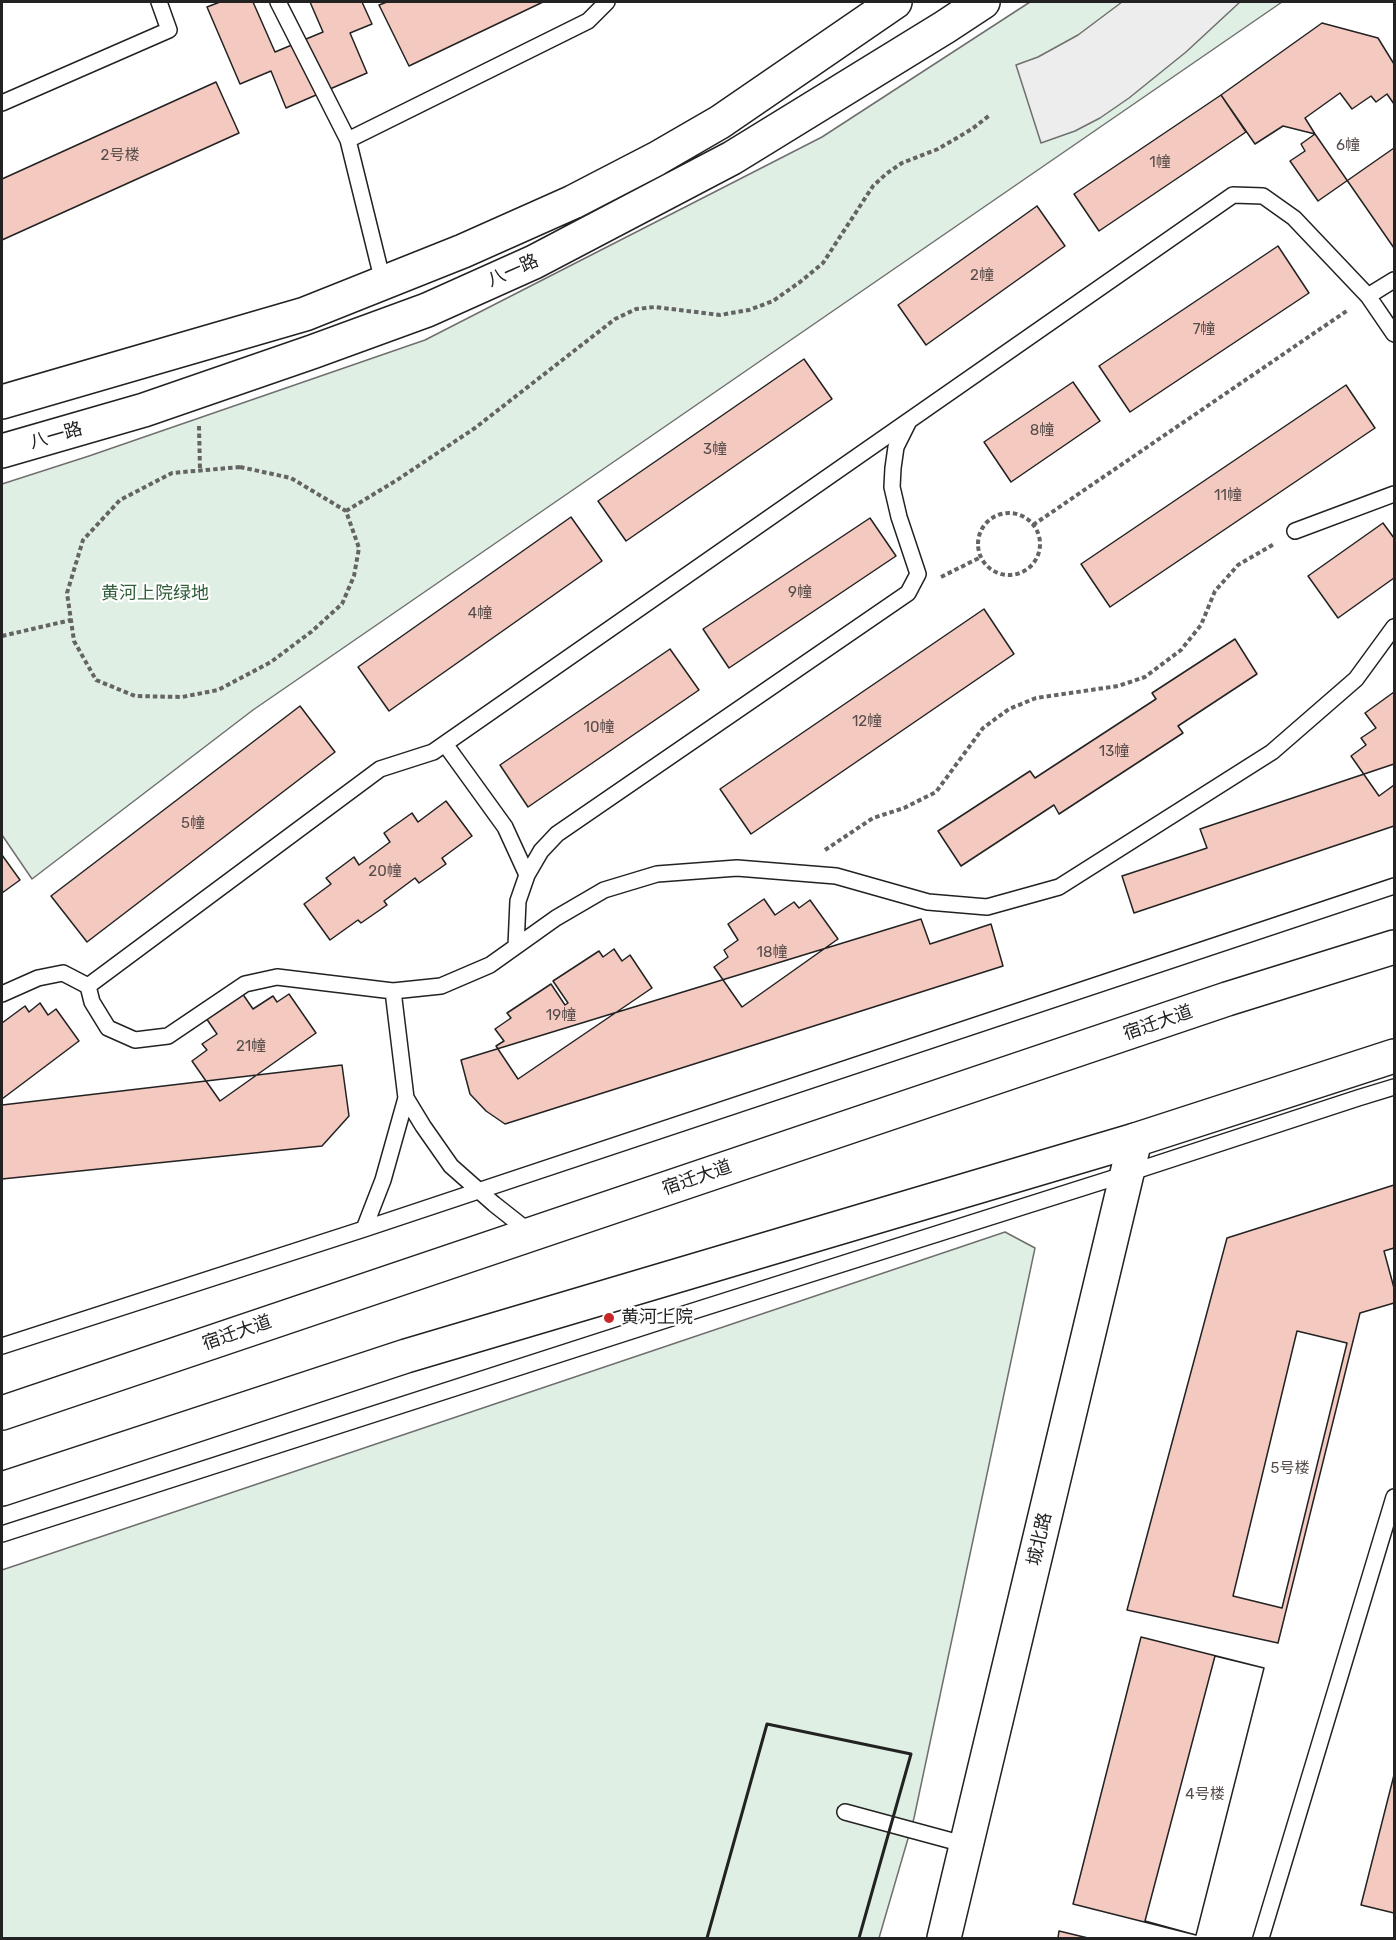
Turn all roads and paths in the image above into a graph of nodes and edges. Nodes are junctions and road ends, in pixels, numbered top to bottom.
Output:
1 (159, 2) edge
2 (278, 2) edge
3 (607, 2) edge
4 (895, 2) edge
5 (983, 2) edge
6 (2, 103) edge
7 (990, 115) dead end
8 (348, 140) junction
9 (1395, 280) edge
10 (383, 282) junction
11 (1368, 296) junction
12 (1395, 334) edge
13 (199, 391) junction
14 (2, 402) edge
15 (909, 421) junction
16 (2, 451) edge
17 (200, 470) junction
18 (1395, 494) edge
19 (346, 511) junction
20 (1033, 525) junction
21 (1295, 531) joint
22 (71, 620) junction
23 (1395, 627) edge
24 (2, 636) edge
25 (445, 744) junction
26 (806, 874) junction
27 (527, 875) junction
28 (1395, 886) edge
29 (516, 946) junction
30 (1395, 947) edge
31 (88, 986) junction
32 (393, 991) junction
33 (2, 994) edge
34 (1395, 1056) edge
35 (1395, 1088) edge
36 (406, 1098) junction
37 (1135, 1140) junction
38 (1126, 1174) junction
39 (478, 1191) junction
40 (364, 1229) junction
41 (532, 1234) junction
42 (2, 1346) edge
43 (2, 1413) edge
44 (2, 1489) edge
45 (1395, 1497) edge
46 (2, 1534) edge
47 (845, 1812) dead end
48 (967, 1845) junction
49 (944, 1938) edge
50 (1261, 1938) edge

1 - 6 lane
2 - 8 lane
3 - 8 lane
4 - 10 main road
5 - 13 main road, 八一路
7 - 19 path
8 - 10 lane
9 - 11 lane
10 - 14 main road
11 - 12 lane
11 - 15 lane
11 - 20 path
13 - 16 main road, 八一路
13 - 17 path
15 - 25 lane
15 - 27 lane
17 - 19 path
17 - 22 path
18 - 21 lane
19 - 22 path
20 - 20 path
21 - 26 path
22 - 24 path
23 - 26 lane
25 - 27 lane
25 - 31 lane
26 - 29 lane
27 - 29 lane
28 - 39 lane
29 - 32 lane
30 - 41 main road, 宿迁大道
31 - 32 lane
31 - 33 lane
32 - 36 lane
34 - 37 main road
35 - 38 lane
36 - 39 lane
36 - 40 lane
37 - 38 main road, 城北路
37 - 44 main road
38 - 46 lane
38 - 48 main road, 城北路
39 - 40 lane
39 - 41 lane
40 - 42 lane
41 - 43 main road, 宿迁大道
45 - 50 lane
47 - 48 lane
48 - 49 main road, 城北路

